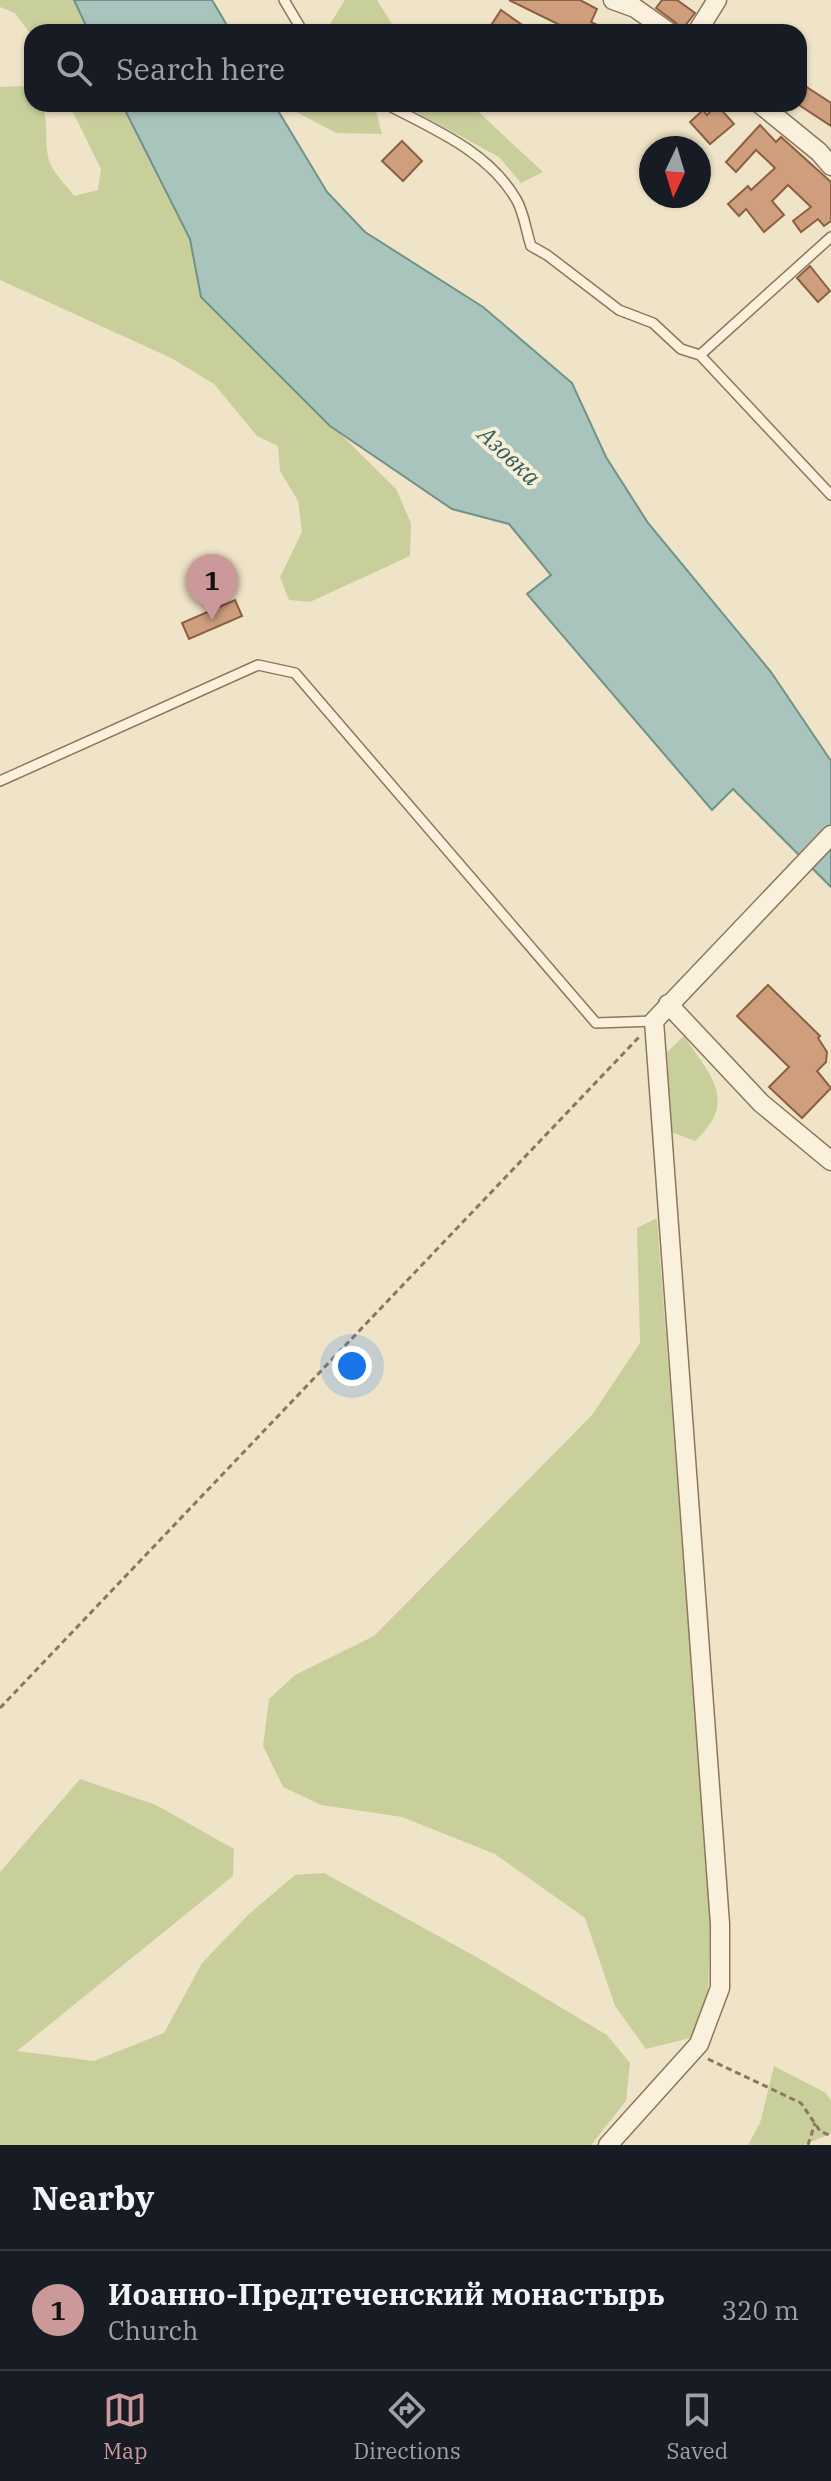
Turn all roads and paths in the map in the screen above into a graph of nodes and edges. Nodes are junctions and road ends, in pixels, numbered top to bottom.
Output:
1 (284, 0) edge
2 (613, 0) edge
3 (717, 0) edge
4 (298, 24) edge
5 (658, 24) edge
6 (702, 24) edge
7 (401, 112) edge
8 (770, 112) edge
9 (831, 166) edge
10 (831, 237) edge
11 (700, 355) junction
12 (831, 495) edge
13 (0, 781) edge
14 (831, 835) edge
15 (668, 1004) junction
16 (654, 1021) junction
17 (831, 1161) edge
18 (0, 1708) edge
19 (692, 2052) junction
20 (815, 2123) junction
21 (831, 2136) edge
22 (608, 2145) edge
23 (808, 2145) edge

1 - 4 lane
2 - 5 street
3 - 6 street
7 - 11 lane
8 - 9 street
10 - 11 lane
11 - 12 lane
13 - 16 lane
14 - 15 street
15 - 16 street
15 - 17 street
16 - 18 path
16 - 19 street
19 - 20 path
19 - 22 street
20 - 21 path
20 - 23 path

